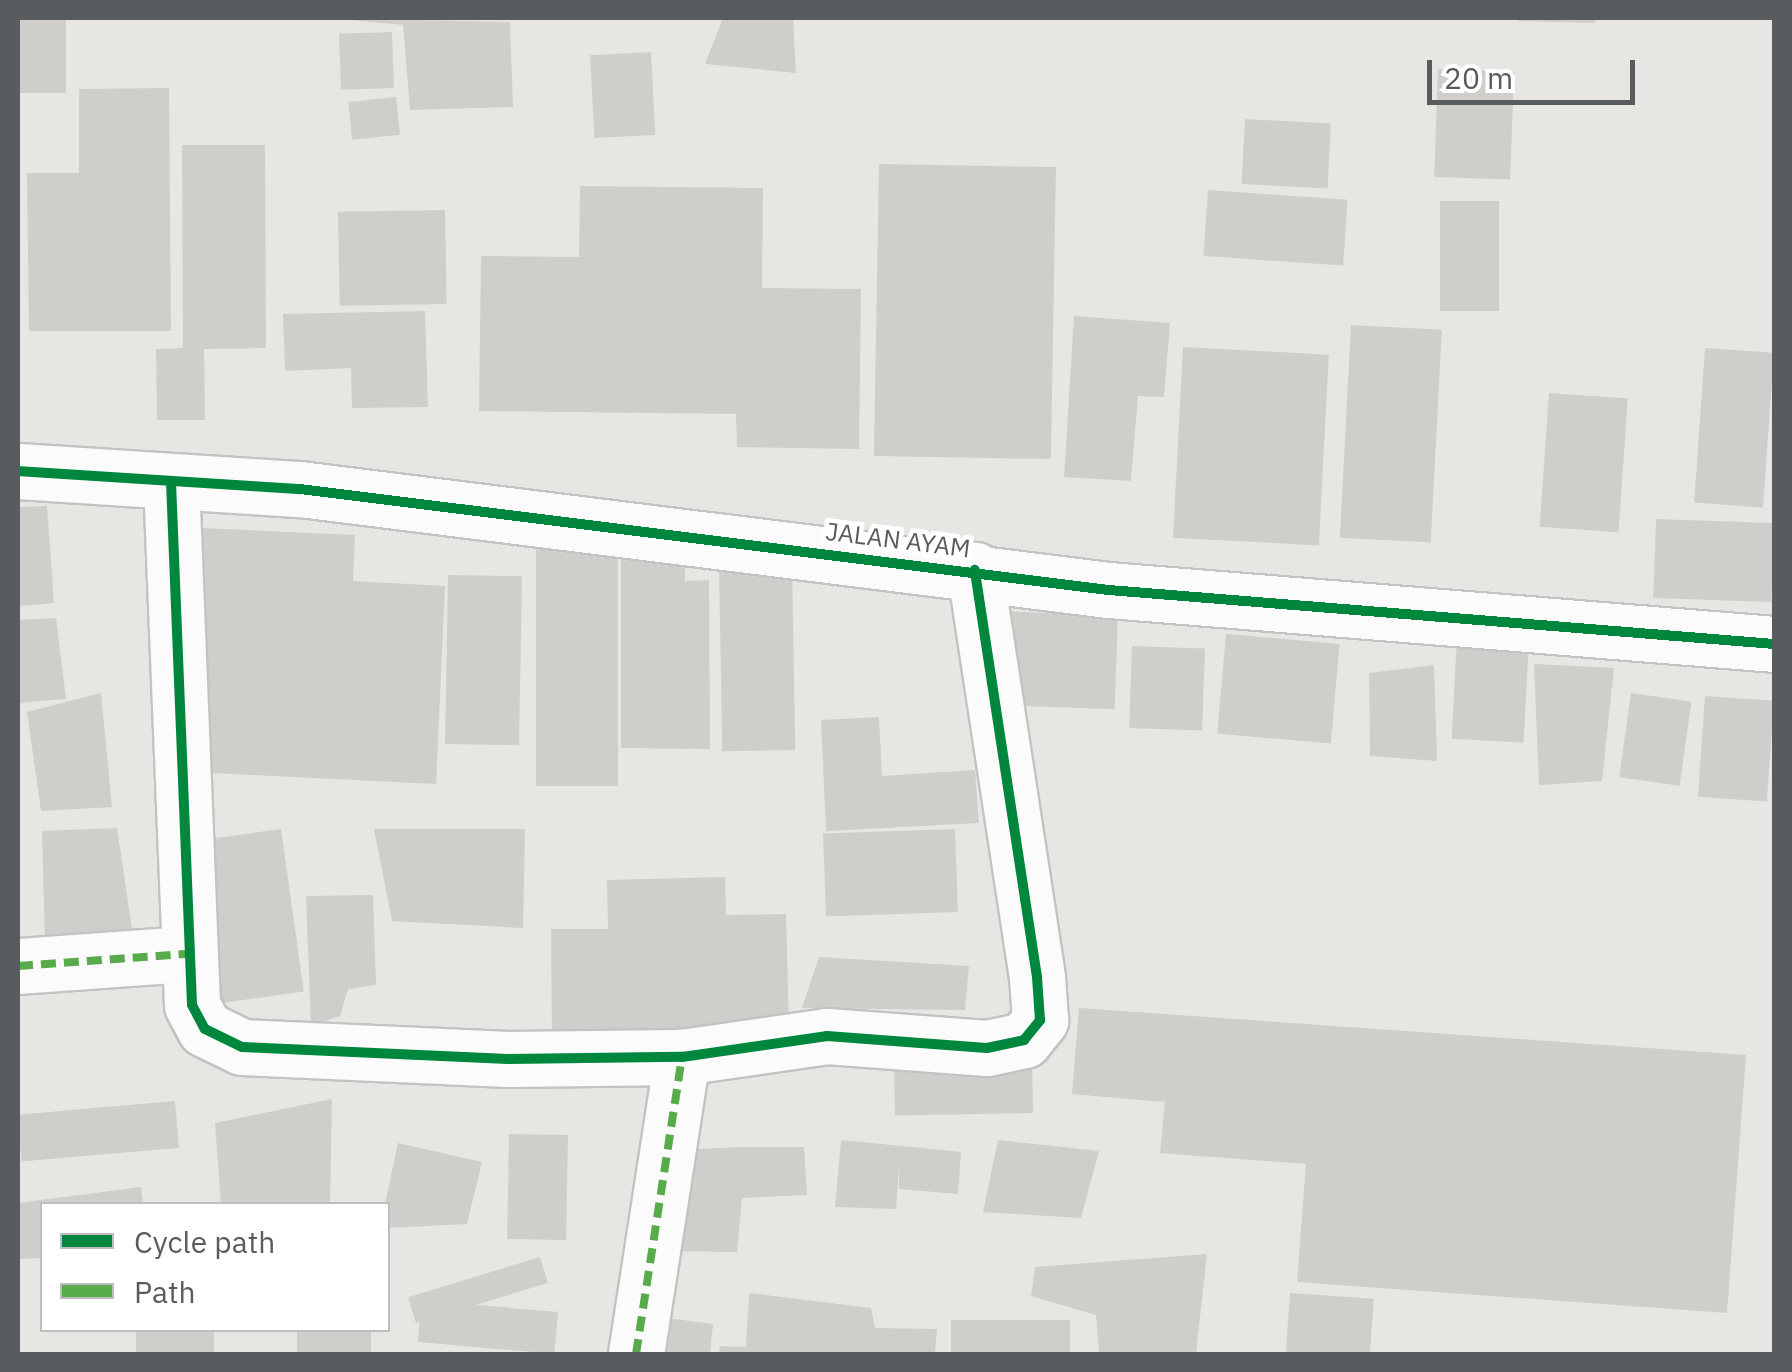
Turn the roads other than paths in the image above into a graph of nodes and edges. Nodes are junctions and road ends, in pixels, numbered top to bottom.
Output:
1 (18, 470) edge
2 (171, 482) junction
3 (975, 570) junction
4 (1774, 644) edge
5 (186, 954) junction
6 (18, 966) edge
7 (682, 1058) junction
8 (636, 1354) edge

1 - 2 street, JALAN AYAM
2 - 3 street, JALAN AYAM
2 - 5 street
3 - 4 street, JALAN AYAM
3 - 7 street
5 - 6 street
5 - 7 street
7 - 8 street

